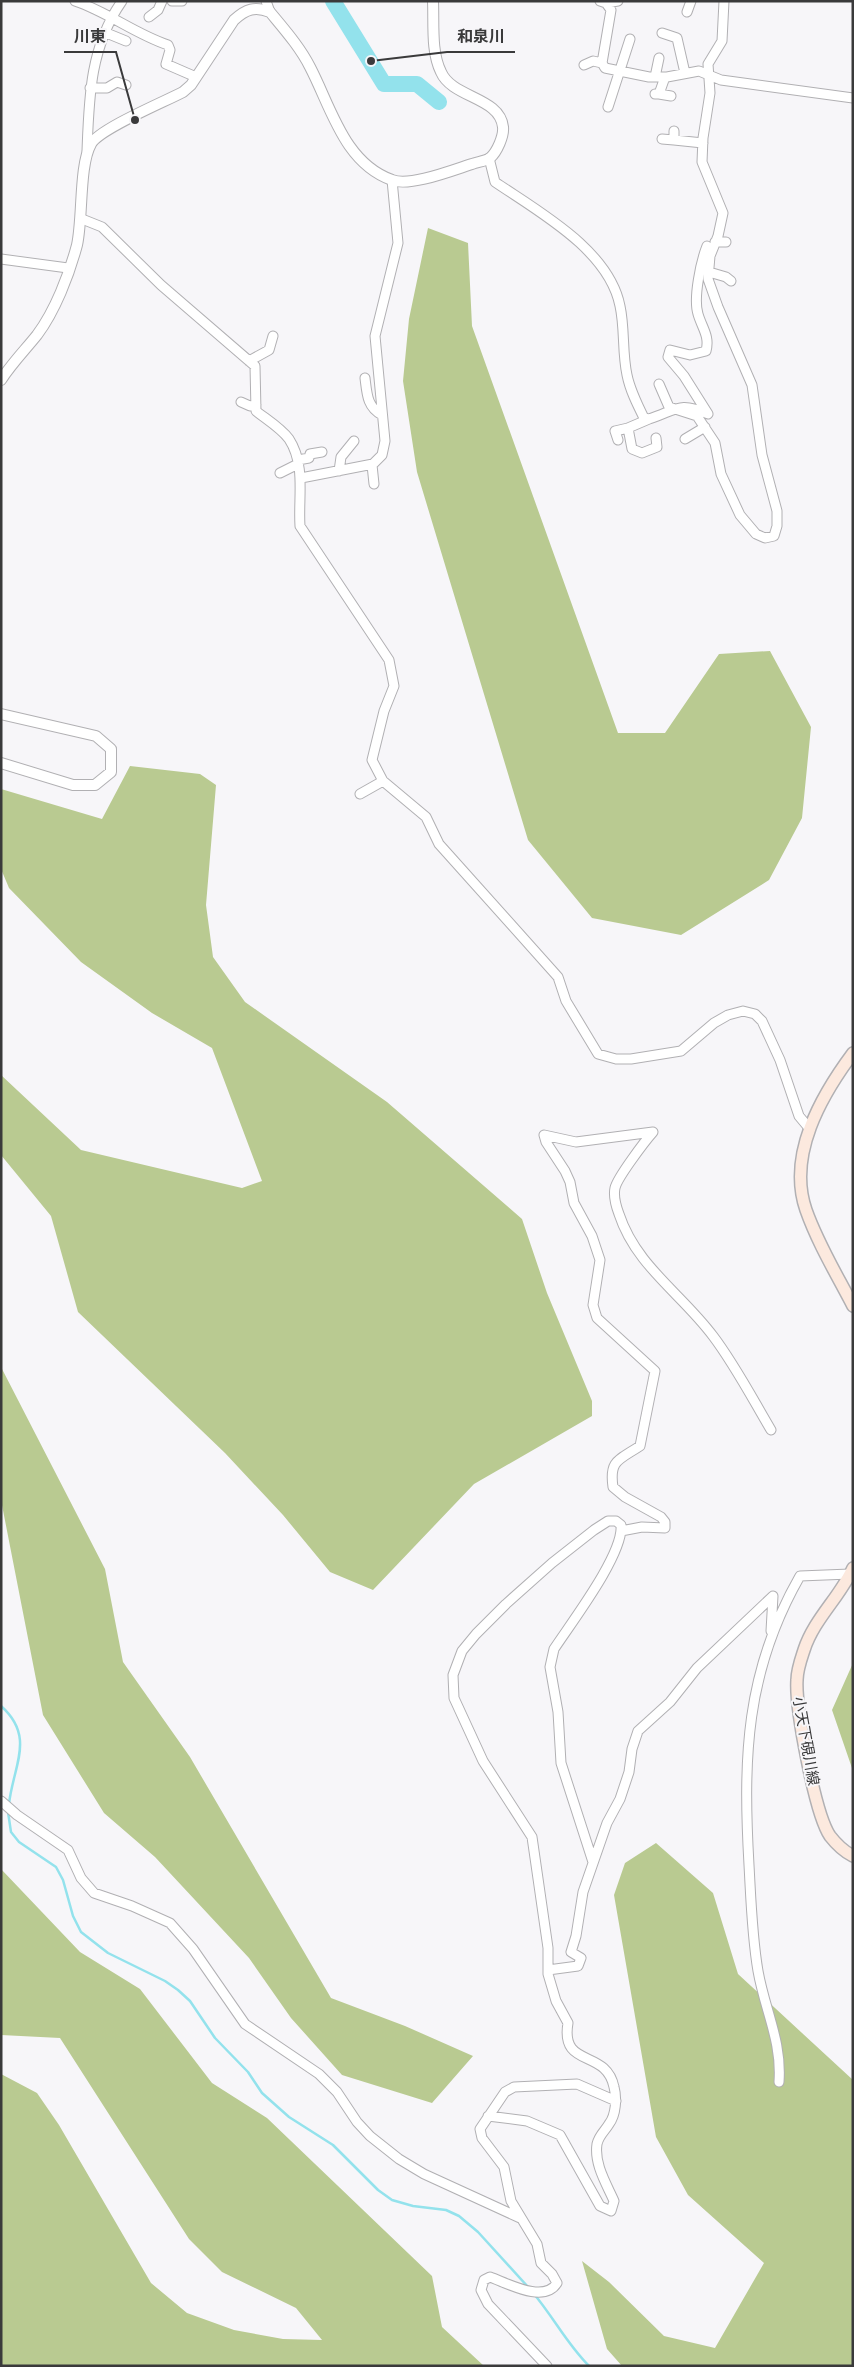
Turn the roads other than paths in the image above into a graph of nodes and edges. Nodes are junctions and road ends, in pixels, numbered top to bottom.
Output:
1 (75, 1) edge
2 (122, 1) edge
3 (162, 1) edge
4 (172, 1) edge
5 (182, 1) edge
6 (266, 1) edge
7 (433, 1) edge
8 (618, 1) edge
9 (691, 1) edge
10 (724, 1) edge
11 (603, 2) edge
12 (270, 12) junction
13 (687, 12) dead end
14 (149, 17) dead end
15 (110, 18) junction
16 (104, 32) junction
17 (662, 33) dead end
18 (630, 40) dead end
19 (126, 41) dead end
20 (659, 58) dead end
21 (602, 63) junction
22 (584, 65) dead end
23 (620, 71) junction
24 (685, 73) junction
25 (709, 74) junction
26 (660, 77) junction
27 (196, 78) junction
28 (126, 85) dead end
29 (90, 88) junction
30 (672, 96) dead end
31 (853, 98) edge
32 (608, 107) dead end
33 (662, 139) dead end
34 (703, 143) junction
35 (87, 156) junction
36 (489, 158) junction
37 (392, 180) junction
38 (82, 219) junction
39 (716, 240) junction
40 (726, 242) dead end
41 (1, 259) edge
42 (68, 268) junction
43 (709, 272) junction
44 (732, 281) dead end
45 (273, 336) dead end
46 (249, 361) junction
47 (365, 378) dead end
48 (1, 380) edge
49 (659, 384) dead end
50 (241, 402) dead end
51 (256, 405) junction
52 (676, 408) junction
53 (382, 415) junction
54 (649, 419) junction
55 (705, 427) junction
56 (628, 428) junction
57 (656, 438) dead end
58 (685, 439) dead end
59 (354, 440) dead end
60 (618, 440) dead end
61 (322, 452) dead end
62 (298, 462) junction
63 (372, 465) junction
64 (339, 471) junction
65 (280, 473) dead end
66 (301, 478) junction
67 (374, 484) dead end
68 (1, 714) edge
69 (1, 763) edge
70 (383, 781) junction
71 (360, 794) dead end
72 (853, 1053) edge
73 (809, 1128) junction
74 (853, 1306) edge
75 (771, 1430) dead end
76 (622, 1531) junction
77 (851, 1570) edge
78 (770, 1638) junction
79 (3, 1802) edge
80 (853, 1856) edge
81 (593, 1862) junction
82 (548, 1970) junction
83 (779, 2082) dead end
84 (616, 2101) junction
85 (488, 2116) junction
86 (520, 2218) junction
87 (547, 2366) edge

1 - 15 street
2 - 15 street
3 - 14 street
4 - 5 street
6 - 12 street
7 - 36 street
8 - 11 street
9 - 13 street
10 - 25 street
11 - 21 street
12 - 27 street
12 - 37 street
15 - 16 street
15 - 27 street
16 - 19 street
16 - 29 street
17 - 24 street
18 - 23 street
20 - 26 street
21 - 22 street
21 - 23 street
23 - 26 street
23 - 32 street
24 - 25 street
24 - 26 street
25 - 31 street
25 - 34 street
26 - 30 street
27 - 35 street
28 - 29 street
29 - 35 street
33 - 34 street
34 - 39 street
35 - 38 street
36 - 37 street
36 - 54 street
37 - 53 street
38 - 42 street
38 - 46 street
39 - 40 street
39 - 43 street
39 - 52 street
41 - 42 street
42 - 48 street
43 - 44 street
43 - 55 street
45 - 46 street
46 - 51 street
47 - 53 street
49 - 52 street
50 - 51 street
51 - 62 street
52 - 54 street
52 - 55 street
53 - 63 street
54 - 56 street
55 - 58 street
56 - 57 street
56 - 60 street
59 - 64 street
61 - 62 street
62 - 65 street
62 - 66 street
63 - 64 street
63 - 67 street
64 - 66 street
66 - 70 street
68 - 69 street
70 - 71 street
70 - 73 street
72 - 73 main road
73 - 74 main road
75 - 76 street
76 - 81 street
76 - 82 street
77 - 78 street
77 - 80 main road, 小天下硯川線
78 - 81 street
78 - 83 street
79 - 86 street
81 - 82 street
82 - 84 street
84 - 85 street
84 - 85 street
85 - 86 street
86 - 87 street

